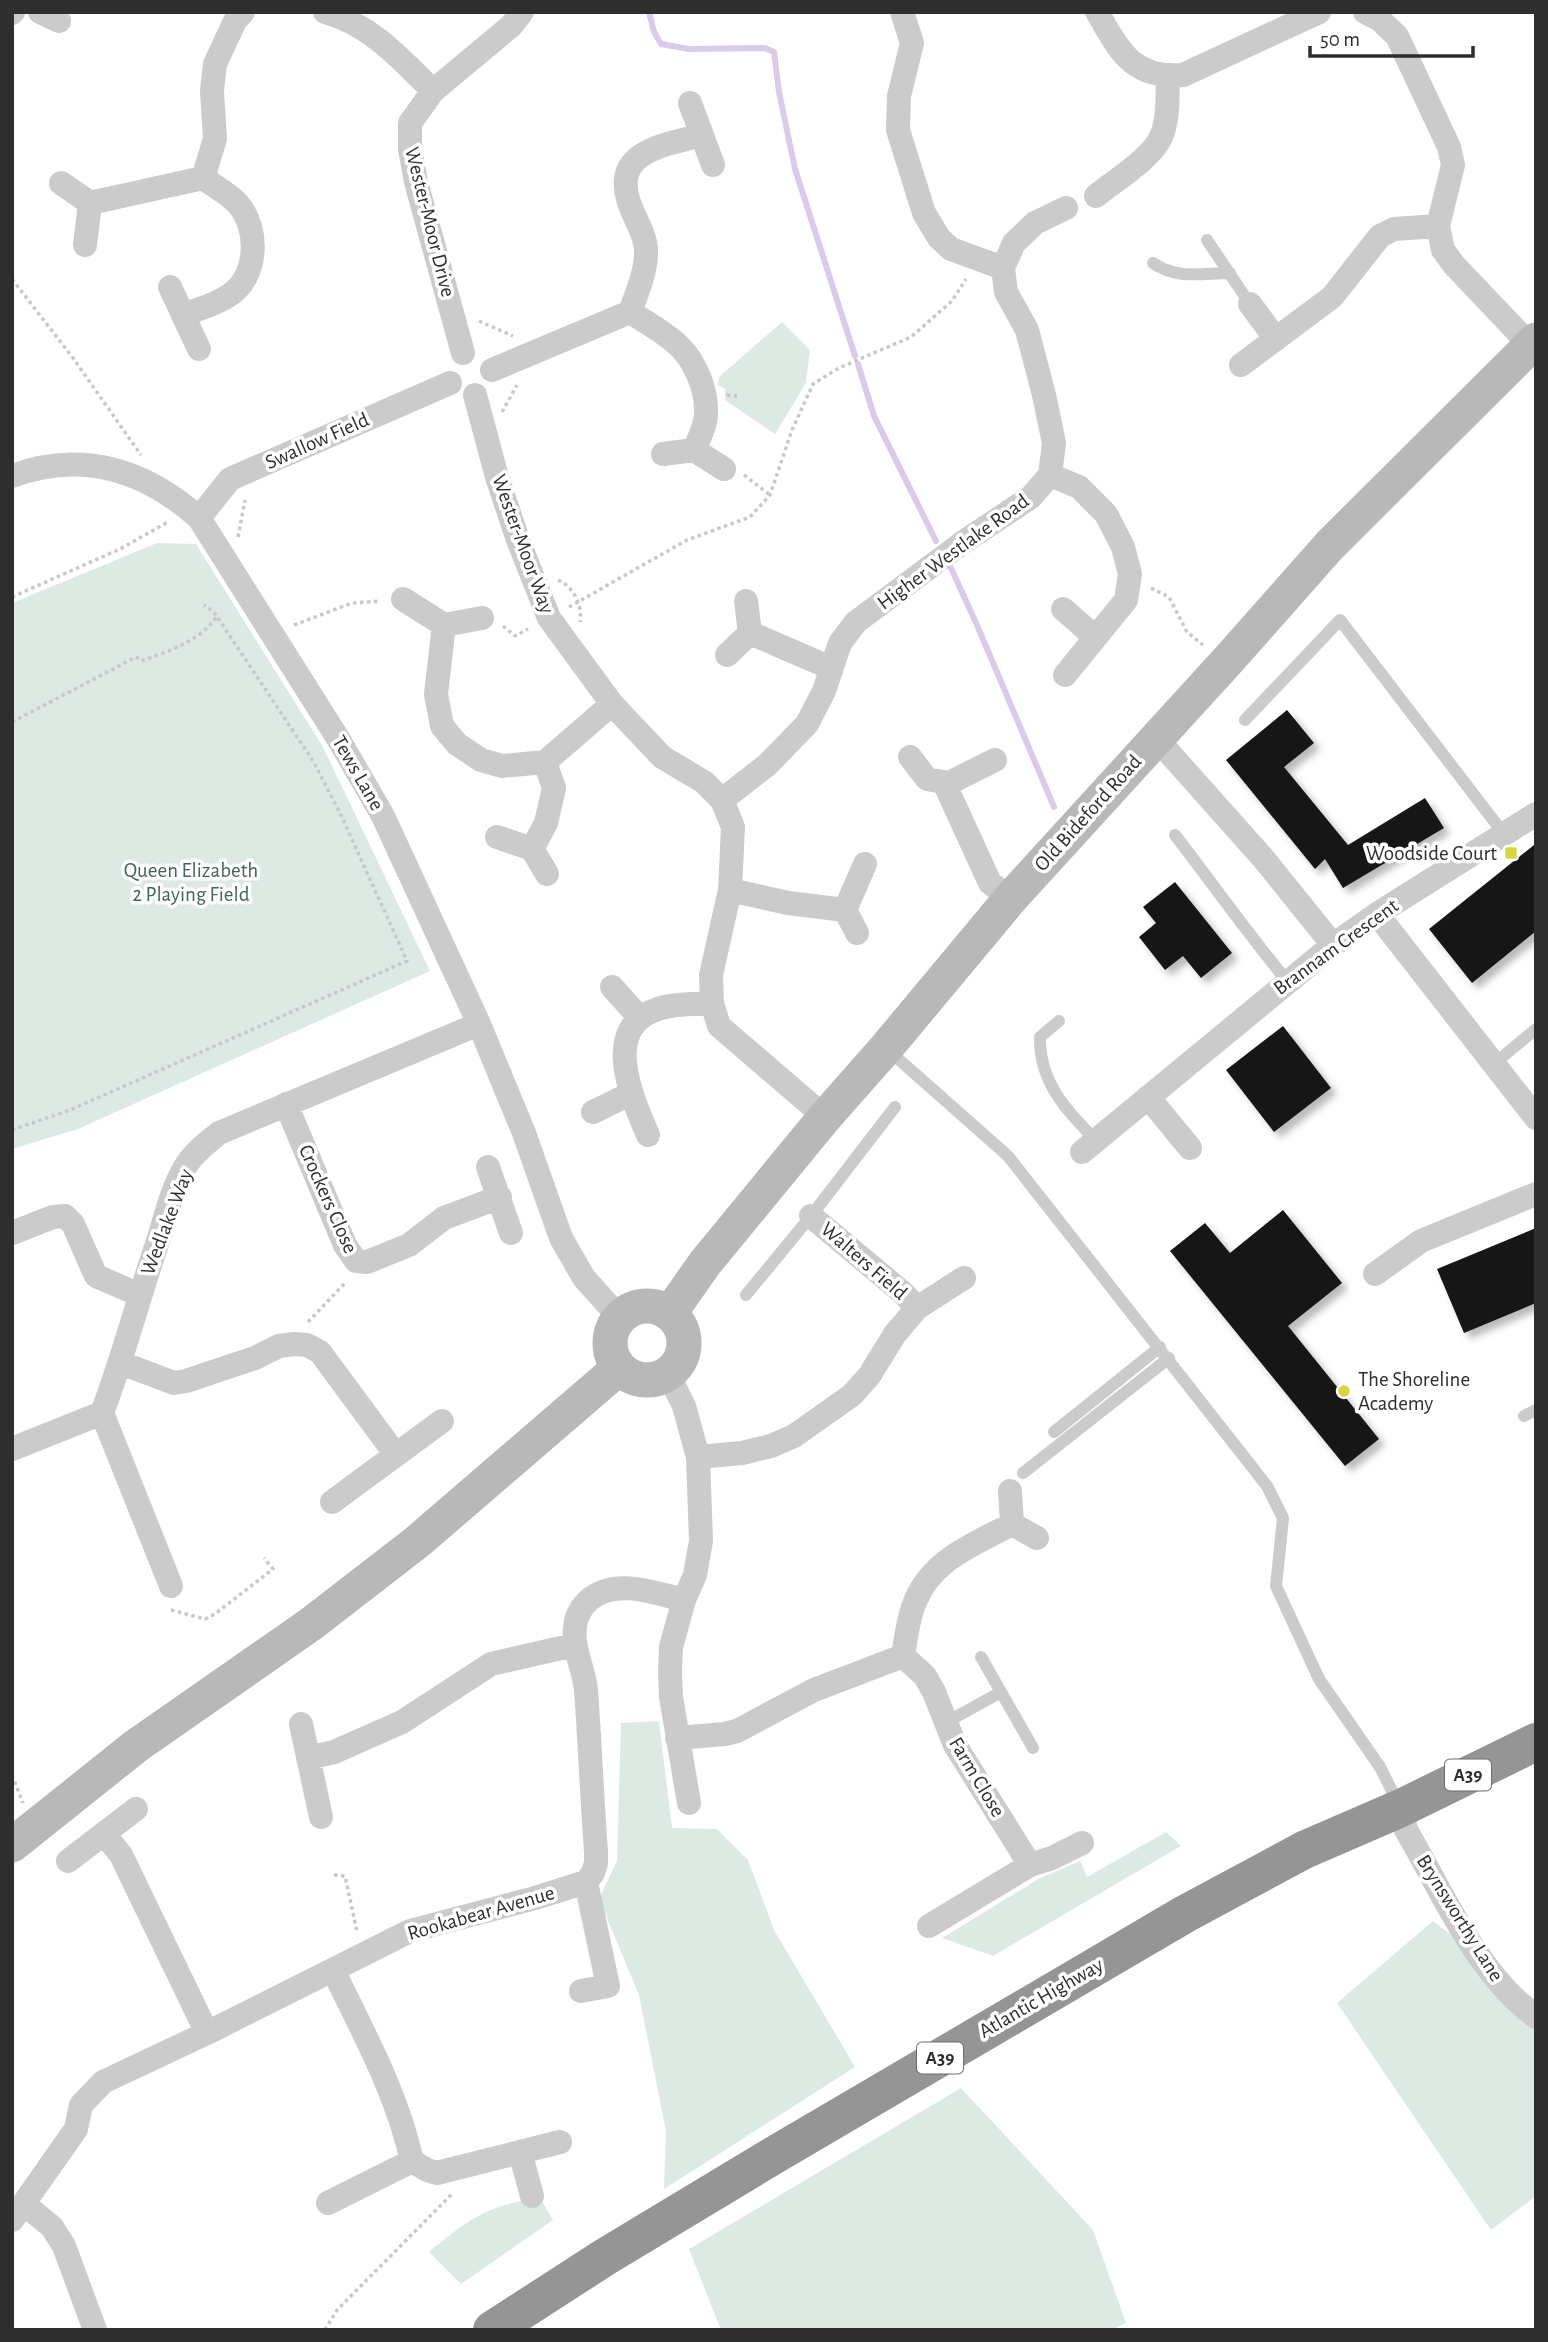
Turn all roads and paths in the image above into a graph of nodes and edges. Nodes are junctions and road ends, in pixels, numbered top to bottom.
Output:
1 (243, 12) edge
2 (325, 12) edge
3 (522, 12) edge
4 (902, 12) edge
5 (1097, 12) edge
6 (1319, 12) edge
7 (1365, 12) edge
8 (1168, 76) junction
9 (433, 91) junction
10 (690, 103) dead end
11 (701, 135) junction
12 (713, 165) dead end
13 (203, 178) junction
14 (61, 183) dead end
15 (1096, 196) dead end
16 (90, 204) junction
17 (1066, 208) dead end
18 (1438, 226) junction
19 (1207, 240) dead end
20 (85, 245) dead end
21 (972, 257) junction
22 (1153, 263) dead end
23 (1003, 268) junction
24 (1230, 273) junction
25 (12, 279) edge
26 (170, 286) dead end
27 (1250, 304) joint
28 (630, 312) junction
29 (183, 316) junction
30 (472, 317) dead end
31 (1276, 339) junction
32 (1533, 343) edge
33 (199, 349) dead end
34 (463, 353) junction
35 (525, 356) junction
36 (1241, 365) dead end
37 (492, 370) junction
38 (450, 383) junction
39 (475, 395) junction
40 (496, 421) dead end
41 (694, 450) junction
42 (663, 454) dead end
43 (724, 469) joint
44 (250, 470) junction
45 (12, 475) edge
46 (1050, 475) junction
47 (159, 487) junction
48 (770, 495) junction
49 (192, 512) junction
50 (231, 568) junction
51 (555, 579) dead end
52 (1129, 583) junction
53 (12, 597) edge
54 (403, 599) joint
55 (746, 601) dead end
56 (577, 602) junction
57 (204, 605) dead end
58 (1063, 609) dead end
59 (217, 616) junction
60 (482, 618) dead end
61 (444, 625) junction
62 (292, 626) dead end
63 (580, 626) dead end
64 (750, 633) junction
65 (1095, 637) junction
66 (727, 655) dead end
67 (1230, 658) junction
68 (831, 668) junction
69 (1065, 675) dead end
70 (612, 704) junction
71 (1245, 720) dead end
72 (12, 722) edge
73 (1156, 738) junction
74 (910, 757) dead end
75 (995, 760) dead end
76 (545, 762) junction
77 (949, 783) junction
78 (722, 800) junction
79 (1536, 814) edge
80 (1175, 835) dead end
81 (1504, 835) junction
82 (497, 837) dead end
83 (532, 849) junction
84 (865, 864) dead end
85 (547, 874) dead end
86 (730, 890) junction
87 (1011, 898) junction
88 (845, 910) junction
89 (1377, 914) junction
90 (857, 933) dead end
91 (1333, 945) junction
92 (1287, 982) junction
93 (612, 987) dead end
94 (712, 1003) junction
95 (640, 1018) junction
96 (1059, 1021) dead end
97 (479, 1024) junction
98 (1536, 1029) edge
99 (886, 1048) junction
100 (1495, 1063) junction
101 (630, 1094) junction
102 (1148, 1097) junction
103 (286, 1104) junction
104 (895, 1107) dead end
105 (593, 1112) dead end
106 (825, 1118) junction
107 (1536, 1118) edge
108 (12, 1130) edge
109 (648, 1135) dead end
110 (1089, 1146) joint
111 (1190, 1148) dead end
112 (488, 1167) dead end
113 (1536, 1194) edge
114 (500, 1197) junction
115 (811, 1216) junction
116 (12, 1233) edge
117 (511, 1233) dead end
118 (356, 1261) junction
119 (1375, 1274) dead end
120 (964, 1278) dead end
121 (140, 1294) junction
122 (746, 1295) dead end
123 (917, 1308) junction
124 (670, 1313) junction
125 (620, 1317) junction
126 (294, 1344) junction
127 (1160, 1347) junction
128 (1169, 1358) junction
129 (121, 1363) junction
130 (619, 1368) junction
131 (668, 1374) junction
132 (102, 1413) junction
133 (442, 1421) dead end
134 (1054, 1432) dead end
135 (12, 1449) edge
136 (396, 1455) junction
137 (698, 1457) junction
138 (1017, 1482) joint
139 (332, 1502) dead end
140 (1012, 1524) junction
141 (1037, 1538) dead end
142 (264, 1558) dead end
143 (171, 1598) joint
144 (684, 1600) junction
145 (575, 1645) junction
146 (903, 1656) junction
147 (982, 1657) dead end
148 (1001, 1692) junction
149 (945, 1723) junction
150 (301, 1724) dead end
151 (677, 1738) junction
152 (1536, 1742) edge
153 (1033, 1748) dead end
154 (308, 1758) junction
155 (689, 1803) dead end
156 (1401, 1808) junction
157 (136, 1809) dead end
158 (321, 1817) dead end
159 (104, 1834) junction
160 (1082, 1843) dead end
161 (12, 1845) edge
162 (68, 1861) dead end
163 (1030, 1865) junction
164 (334, 1875) dead end
165 (586, 1882) junction
166 (929, 1926) dead end
167 (362, 1954) junction
168 (333, 1970) junction
169 (580, 1991) dead end
170 (1536, 2017) edge
171 (207, 2033) junction
172 (560, 2142) dead end
173 (520, 2152) junction
174 (412, 2161) junction
175 (449, 2170) junction
176 (532, 2196) dead end
177 (328, 2203) dead end
178 (18, 2212) edge
179 (95, 2330) edge
180 (325, 2330) edge
181 (492, 2330) edge

1 - 13 street
2 - 9 street
3 - 9 street, Wester-Moor Drive
4 - 21 street
5 - 8 street
6 - 8 street
7 - 18 street
8 - 15 street
9 - 34 street, Wester-Moor Drive
10 - 11 street
11 - 12 street
11 - 28 street
13 - 16 street
13 - 29 street
14 - 16 street
16 - 20 street
17 - 23 street
18 - 31 street
18 - 32 street
19 - 24 lane
21 - 23 street
21 - 48 path
22 - 24 lane
23 - 46 street
24 - 27 lane
25 - 47 path
26 - 29 street
27 - 31 street
28 - 35 street
28 - 41 street
29 - 33 street
30 - 35 path
31 - 36 street
32 - 67 street, Old Bideford Road
34 - 37 street
34 - 38 street
35 - 37 street
35 - 40 path
37 - 39 street
38 - 39 street
38 - 44 street, Swallow Field
39 - 70 street, Wester-Moor Way
41 - 42 street
41 - 43 street
43 - 48 path
44 - 49 street, Swallow Field
44 - 50 path
45 - 47 street, Tews Lane
46 - 52 street
46 - 68 street, Higher Westlake Road
47 - 49 street, Tews Lane
48 - 56 path
49 - 50 street, Tews Lane
49 - 53 path
50 - 97 street, Tews Lane
51 - 56 path
52 - 65 street
52 - 67 path
54 - 61 street
54 - 62 path
55 - 64 street
56 - 63 path
57 - 59 path
58 - 65 street
59 - 72 path
59 - 108 path
60 - 61 street
61 - 76 street
64 - 66 street
64 - 68 street
65 - 69 street
67 - 73 street, Old Bideford Road
68 - 78 street, Higher Westlake Road
70 - 76 street
70 - 78 street, Wester-Moor Way
71 - 81 lane
73 - 87 street, Old Bideford Road
73 - 91 street
74 - 77 street
75 - 77 street
76 - 83 street
77 - 87 street
78 - 86 street
79 - 81 street, Brannam Crescent
80 - 92 lane
81 - 89 street, Brannam Crescent
82 - 83 street
83 - 85 street
84 - 88 street
86 - 88 street
86 - 94 street
87 - 99 street, Old Bideford Road
88 - 90 street
89 - 91 street, Brannam Crescent
89 - 100 street
91 - 92 street, Brannam Crescent
92 - 102 street, Brannam Crescent
93 - 95 street
94 - 95 street
94 - 106 street
95 - 101 street
96 - 110 lane
97 - 103 street, Wedlake Way
97 - 125 street, Tews Lane
98 - 100 lane
99 - 106 street, Old Bideford Road
99 - 127 lane
100 - 107 street
101 - 105 street
101 - 109 street
102 - 110 street, Brannam Crescent
102 - 111 street
103 - 118 street, Crockers Close
103 - 121 street, Wedlake Way
104 - 115 lane
106 - 124 street, Old Bideford Road
112 - 114 street
113 - 119 street
114 - 117 street
114 - 118 street, Crockers Close
115 - 122 lane
115 - 123 street, Walters Field
116 - 121 street
118 - 126 path
120 - 123 street, Walters Field
121 - 129 street, Wedlake Way
123 - 137 street, Walters Field
124 - 125 street
124 - 131 street
125 - 130 street
126 - 129 street
126 - 136 street
127 - 128 lane
127 - 134 lane
128 - 138 lane
128 - 156 lane
129 - 132 street, Wedlake Way
130 - 131 street
130 - 161 street
131 - 137 street
132 - 135 street
132 - 143 street
133 - 136 street
136 - 139 street
137 - 144 street
138 - 140 street
140 - 141 street
140 - 146 street
142 - 143 path
144 - 145 street
144 - 151 street
145 - 154 street
145 - 165 street
146 - 149 street, Farm Close
146 - 151 street
147 - 148 lane
148 - 149 lane
148 - 153 lane
149 - 163 street, Farm Close
150 - 154 street
151 - 155 street
152 - 156 highway, Atlantic Highway / A39
154 - 158 street
156 - 170 street, Brynsworthy Lane
156 - 181 highway, Atlantic Highway / A39
157 - 159 street
159 - 162 street
159 - 171 street
160 - 163 street
163 - 166 street
164 - 167 path
165 - 167 street, Rookabear Avenue
165 - 169 street
167 - 168 street, Rookabear Avenue
168 - 171 street, Rookabear Avenue
168 - 174 street
171 - 178 street, Rookabear Avenue
172 - 173 street
173 - 175 street
173 - 176 street
174 - 175 street
174 - 177 street
175 - 180 path
178 - 179 street

